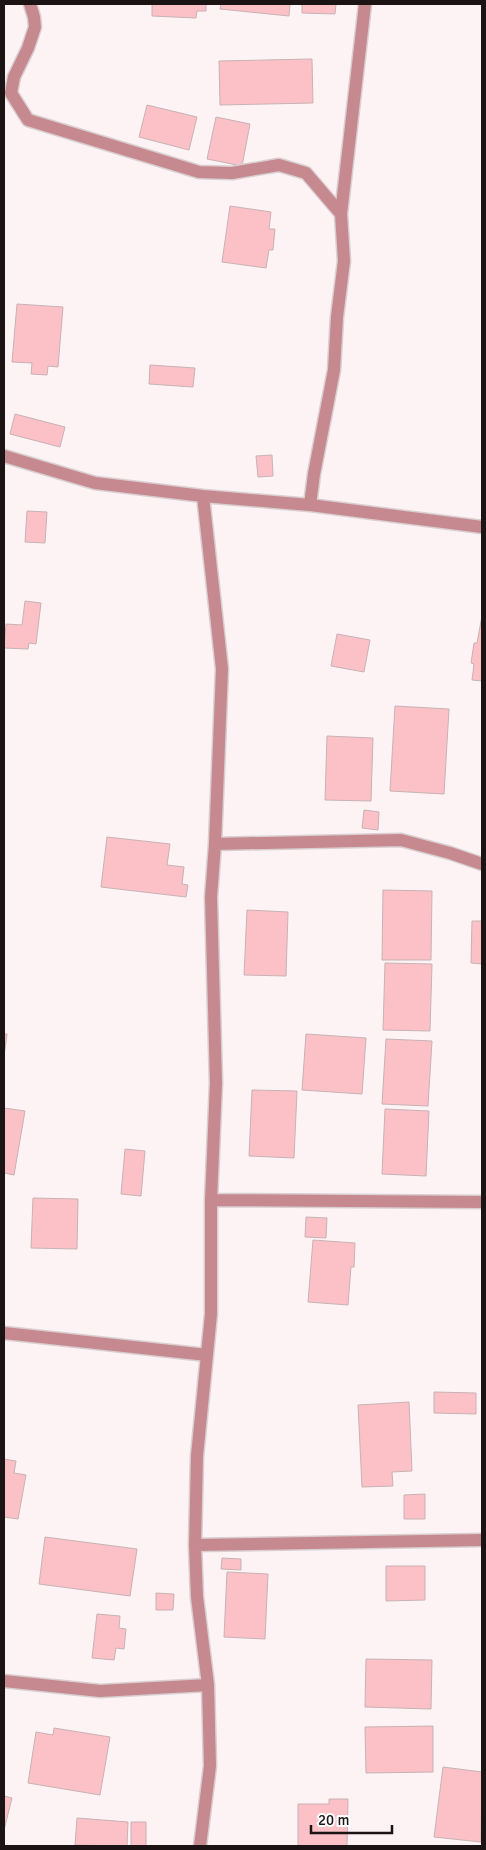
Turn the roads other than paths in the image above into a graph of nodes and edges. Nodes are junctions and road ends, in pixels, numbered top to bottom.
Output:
1 (30, 4) edge
2 (365, 4) edge
3 (341, 214) junction
4 (4, 456) edge
5 (203, 496) junction
6 (310, 505) junction
7 (482, 527) edge
8 (215, 844) junction
9 (482, 864) edge
10 (211, 1200) junction
11 (482, 1202) edge
12 (4, 1333) edge
13 (207, 1355) junction
14 (482, 1540) edge
15 (195, 1545) junction
16 (4, 1681) edge
17 (208, 1685) junction
18 (202, 1845) edge

1 - 3 street
2 - 3 street
3 - 6 street
4 - 5 street
5 - 6 street
5 - 8 street
6 - 7 street
8 - 9 street
8 - 10 street
10 - 11 street
10 - 13 street
12 - 13 street
13 - 15 street
14 - 15 street
15 - 17 street
16 - 17 street
17 - 18 street

